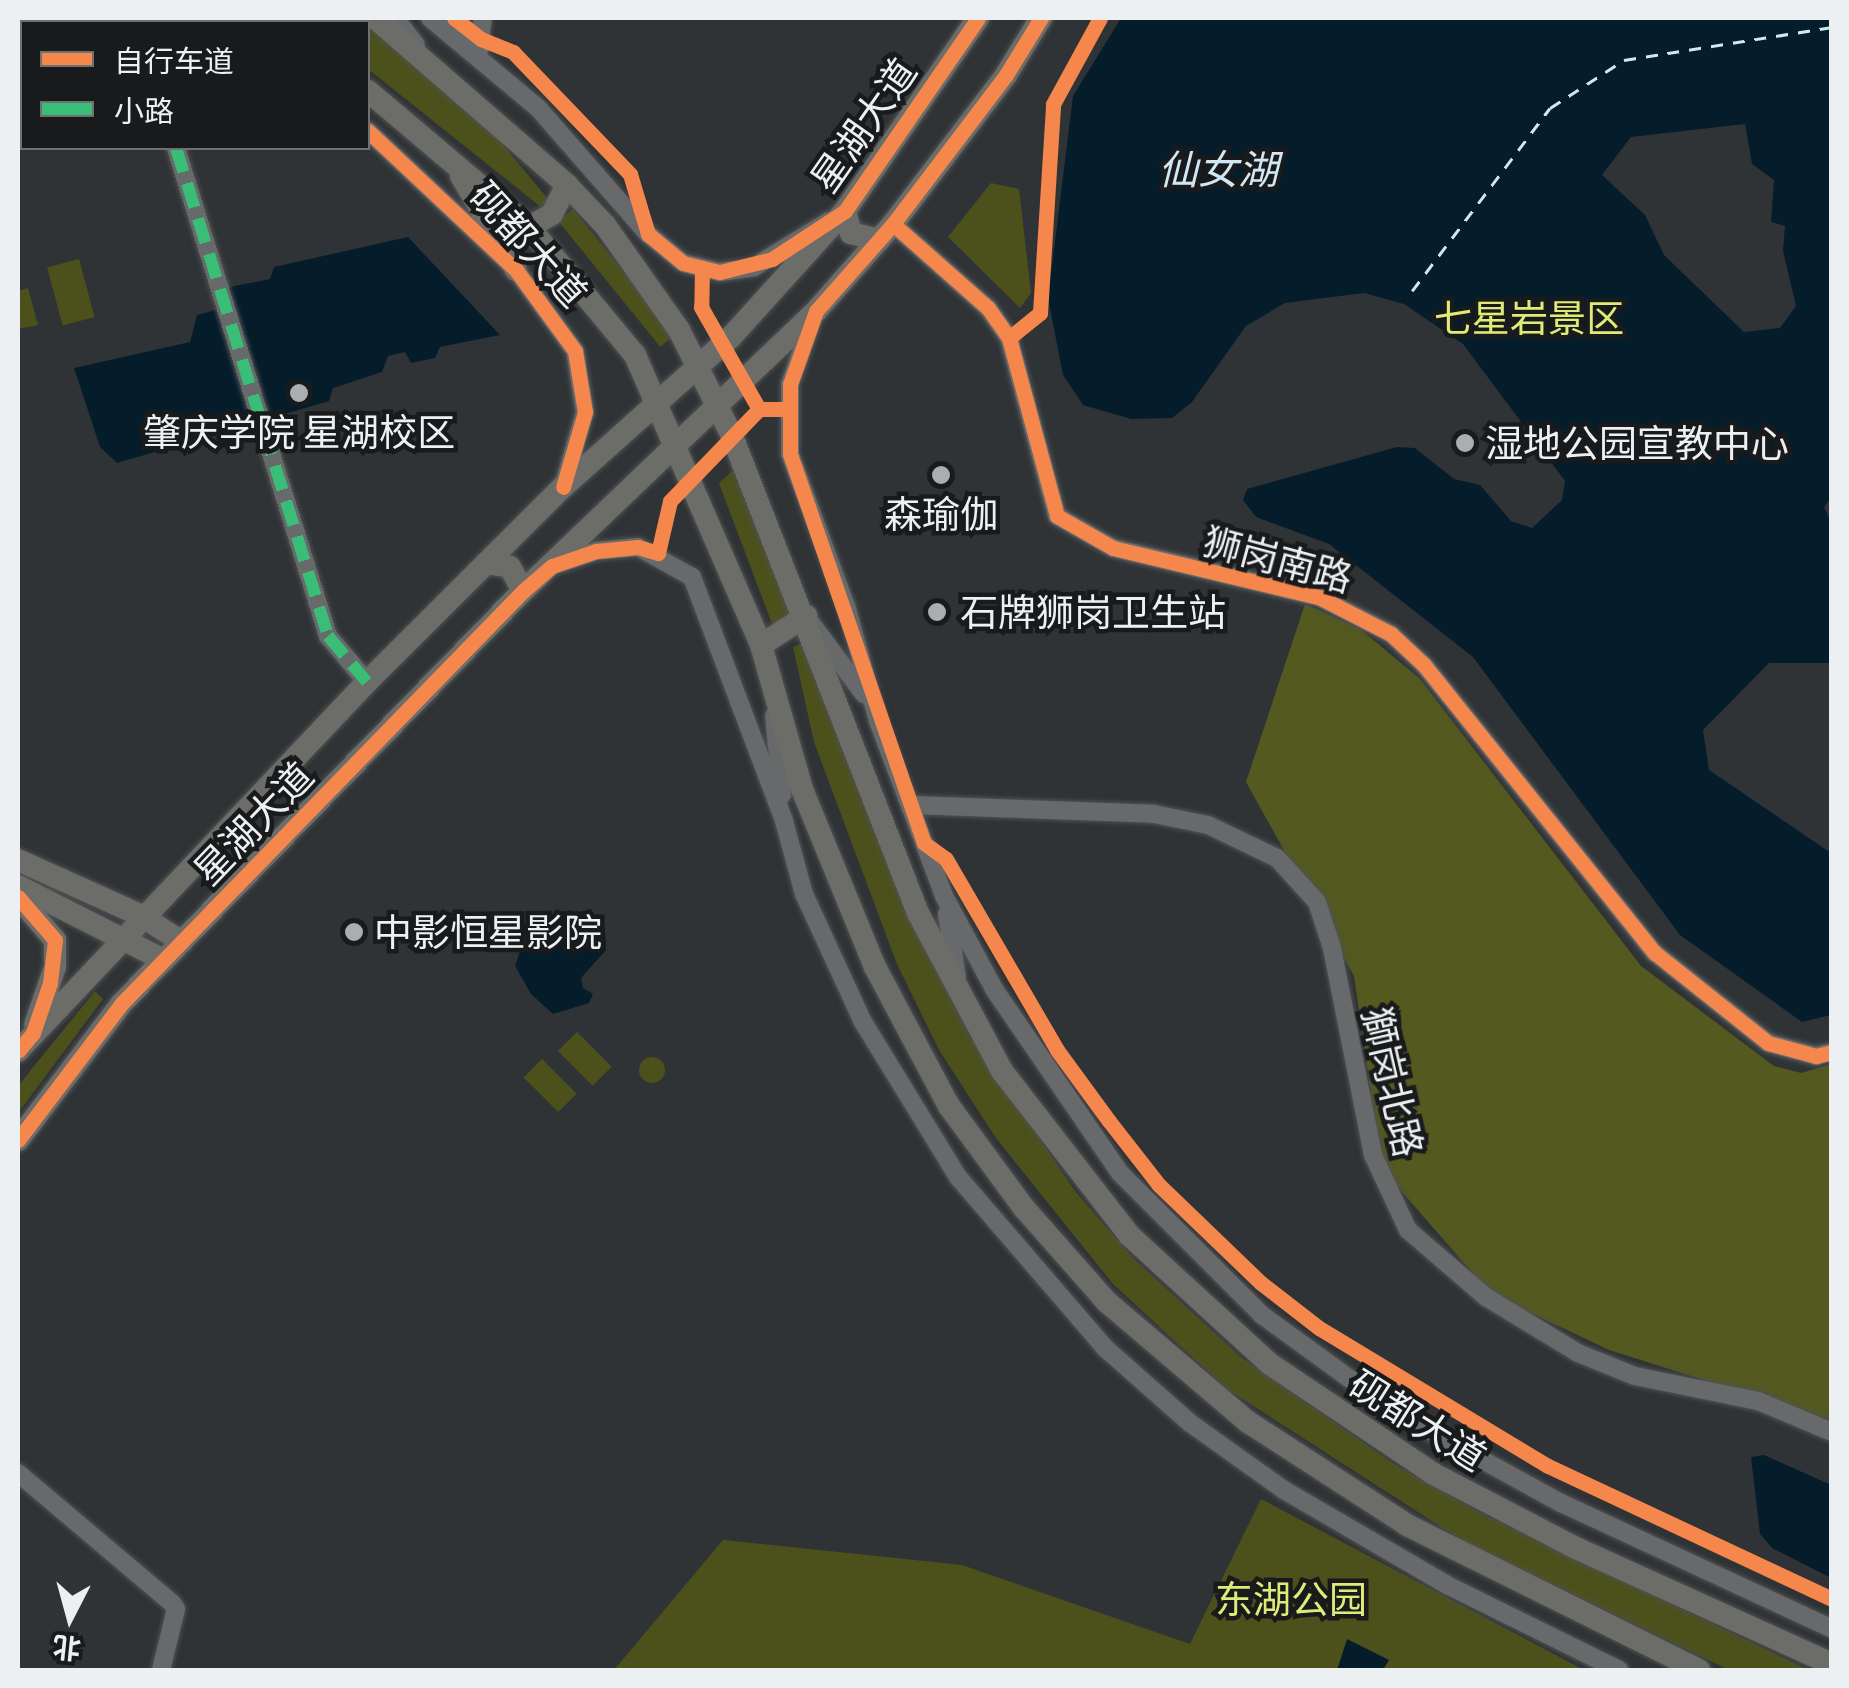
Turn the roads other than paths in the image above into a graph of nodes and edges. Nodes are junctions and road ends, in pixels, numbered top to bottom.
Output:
1 (375, 18) edge
2 (396, 18) edge
3 (462, 18) edge
4 (483, 18) edge
5 (978, 18) edge
6 (1041, 18) edge
7 (434, 21) edge
8 (478, 57) junction
9 (428, 61) junction
10 (372, 96) edge
11 (370, 133) edge
12 (177, 150) edge
13 (452, 160) junction
14 (567, 185) junction
15 (845, 211) junction
16 (529, 227) junction
17 (886, 232) junction
18 (516, 270) junction
19 (816, 311) junction
20 (700, 365) junction
21 (658, 400) junction
22 (718, 406) junction
23 (676, 446) junction
24 (563, 488) junction
25 (486, 564) junction
26 (552, 566) junction
27 (524, 591) junction
28 (806, 616) junction
29 (761, 645) junction
30 (366, 682) junction
31 (771, 686) junction
32 (878, 721) junction
33 (912, 805) junction
34 (784, 821) junction
35 (18, 860) edge
36 (18, 886) edge
37 (944, 896) junction
38 (18, 898) edge
39 (140, 915) junction
40 (121, 936) junction
41 (182, 942) junction
42 (164, 960) junction
43 (960, 997) junction
44 (25, 1042) edge
45 (1832, 1052) edge
46 (18, 1140) edge
47 (1832, 1432) edge
48 (18, 1473) edge
49 (1832, 1629) edge
50 (1832, 1664) edge
51 (161, 1670) edge
52 (1619, 1670) edge
53 (1699, 1670) edge

1 - 9 main road, 砚都大道
2 - 9 street
3 - 7 street
4 - 8 street
5 - 15 main road, 星湖大道
6 - 17 main road, 星湖大道
7 - 8 street
8 - 15 street
9 - 14 main road, 砚都大道
10 - 13 main road, 砚都大道
11 - 18 street, 砚都大道
12 - 30 street
13 - 16 main road, 砚都大道
13 - 18 main road
14 - 16 main road
14 - 20 main road, 砚都大道
15 - 17 main road
15 - 20 main road, 星湖大道
16 - 21 main road, 砚都大道
17 - 19 main road, 星湖大道
17 - 45 street, 狮岗南路
18 - 24 street, 砚都大道
19 - 22 main road, 星湖大道
19 - 32 street
20 - 21 main road, 星湖大道
20 - 22 main road, 砚都大道
21 - 23 main road, 砚都大道
21 - 24 main road, 星湖大道
22 - 23 main road, 星湖大道
22 - 28 main road, 砚都大道
23 - 26 main road, 星湖大道
23 - 29 main road, 砚都大道
24 - 25 main road, 星湖大道
25 - 27 main road
25 - 30 main road, 星湖大道
26 - 27 main road, 星湖大道
26 - 34 street
27 - 41 main road, 星湖大道
28 - 29 main road
28 - 32 street
28 - 43 main road, 砚都大道
29 - 31 main road, 砚都大道
30 - 39 main road, 星湖大道
31 - 34 street
31 - 53 main road, 砚都大道
32 - 33 street
33 - 37 street
33 - 47 street, 獅岗北路
34 - 52 street
35 - 39 main road
36 - 40 main road
37 - 43 street
37 - 49 street
38 - 44 main road
39 - 40 main road, 星湖大道
39 - 41 main road
40 - 42 main road
40 - 44 main road, 星湖大道
41 - 42 main road, 星湖大道
42 - 46 main road, 星湖大道
43 - 50 main road, 砚都大道
48 - 51 street

